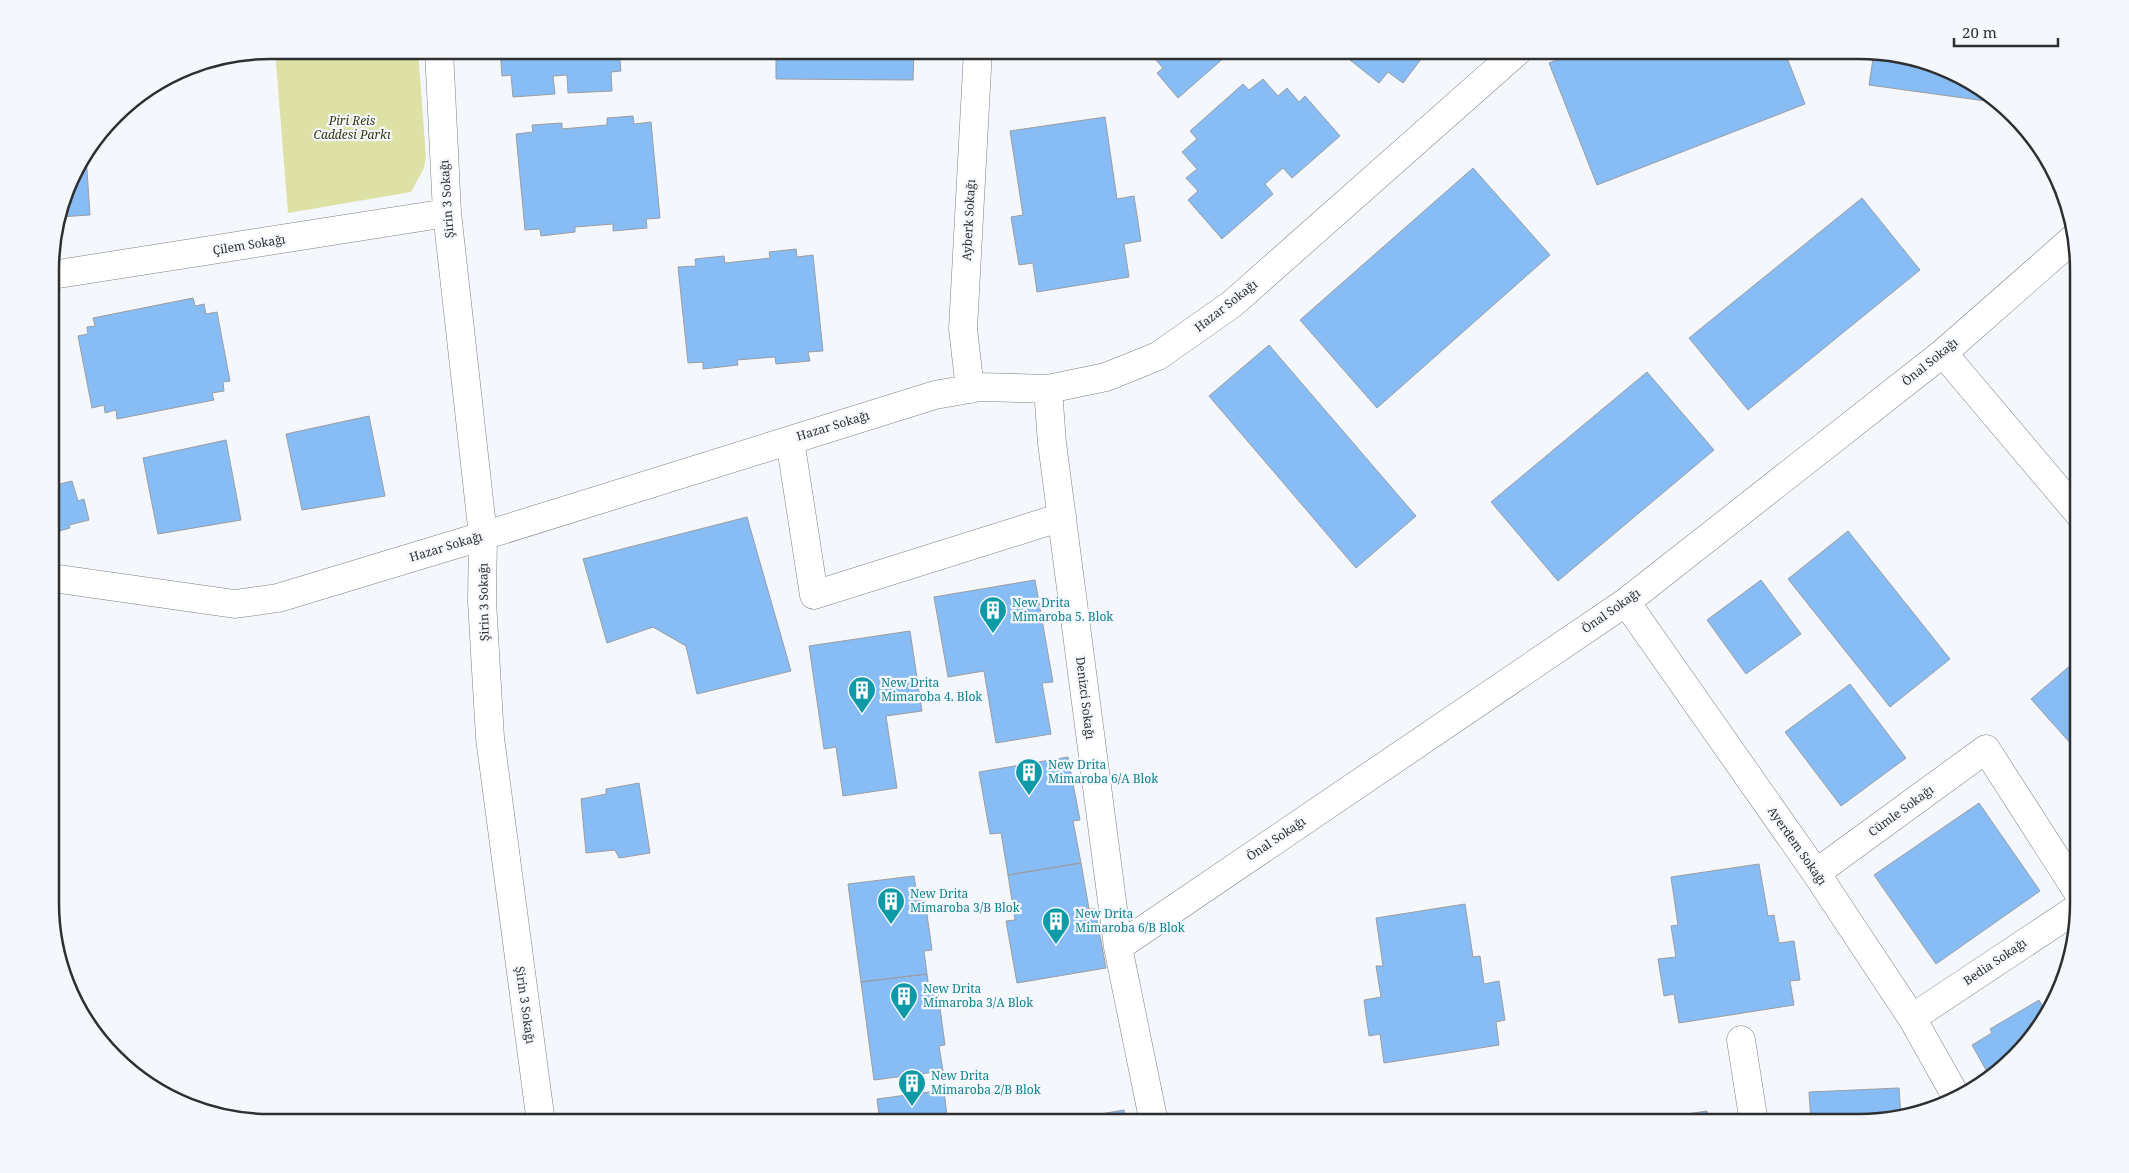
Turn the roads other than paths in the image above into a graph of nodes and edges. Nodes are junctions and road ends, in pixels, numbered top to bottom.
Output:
1 (439, 59) edge
2 (978, 59) edge
3 (1509, 59) edge
4 (447, 213) junction
5 (2068, 244) edge
6 (59, 274) edge
7 (1942, 353) junction
8 (970, 389) junction
9 (1048, 389) junction
10 (790, 440) junction
11 (2070, 505) edge
12 (1062, 517) junction
13 (484, 536) junction
14 (59, 579) edge
15 (1626, 602) junction
16 (1816, 873) junction
17 (2070, 881) edge
18 (2070, 912) edge
19 (1118, 947) junction
20 (1912, 1018) junction
21 (1741, 1040) dead end
22 (1953, 1092) edge
23 (540, 1114) edge
24 (1152, 1114) edge
25 (1753, 1114) edge

1 - 4 street, Şirin 3 Sokağı
2 - 8 street, Ayberk Sokağı
3 - 9 street, Hazar Sokağı
4 - 6 street, Çilem Sokağı
4 - 13 street, Şirin 3 Sokağı
5 - 7 street, Önal Sokağı
7 - 11 street
7 - 15 street, Önal Sokağı
8 - 9 street, Hazar Sokağı
8 - 10 street, Hazar Sokağı
9 - 12 street, Denizci Sokağı
10 - 12 street
10 - 13 street, Hazar Sokağı
12 - 19 street, Denizci Sokağı
13 - 14 street, Hazar Sokağı
13 - 23 street, Şirin 3 Sokağı
15 - 16 street, Ayerdem Sokağı
15 - 19 street, Önal Sokağı
16 - 17 street, Cümle Sokağı
16 - 20 street, Ayerdem Sokağı
18 - 20 street, Bedia Sokağı
19 - 24 street, Denizci Sokağı
20 - 22 street, Ayerdem Sokağı
21 - 25 street

